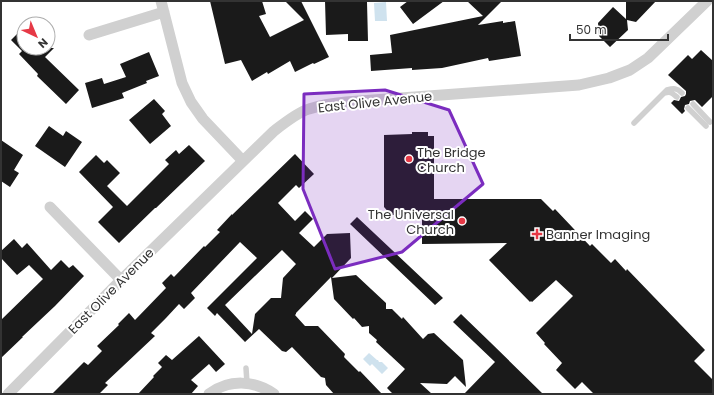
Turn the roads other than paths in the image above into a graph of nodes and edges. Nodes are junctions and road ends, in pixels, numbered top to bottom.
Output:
1 (161, 1) edge
2 (707, 1) edge
3 (164, 12) junction
4 (89, 35) dead end
5 (682, 93) dead end
6 (663, 94) junction
7 (677, 97) dead end
8 (690, 106) dead end
9 (634, 122) dead end
10 (708, 124) dead end
11 (242, 161) junction
12 (50, 207) dead end
13 (121, 280) junction
14 (246, 368) dead end
15 (247, 383) junction
16 (8, 394) edge
17 (209, 394) edge
18 (274, 394) edge

1 - 3 street
2 - 11 street, East Olive Avenue
3 - 4 street
3 - 11 street
5 - 6 lane
6 - 7 lane
6 - 9 lane
8 - 10 lane
11 - 13 street, East Olive Avenue
12 - 13 street
13 - 16 street, East Olive Avenue
14 - 15 lane
15 - 17 street
15 - 18 street

